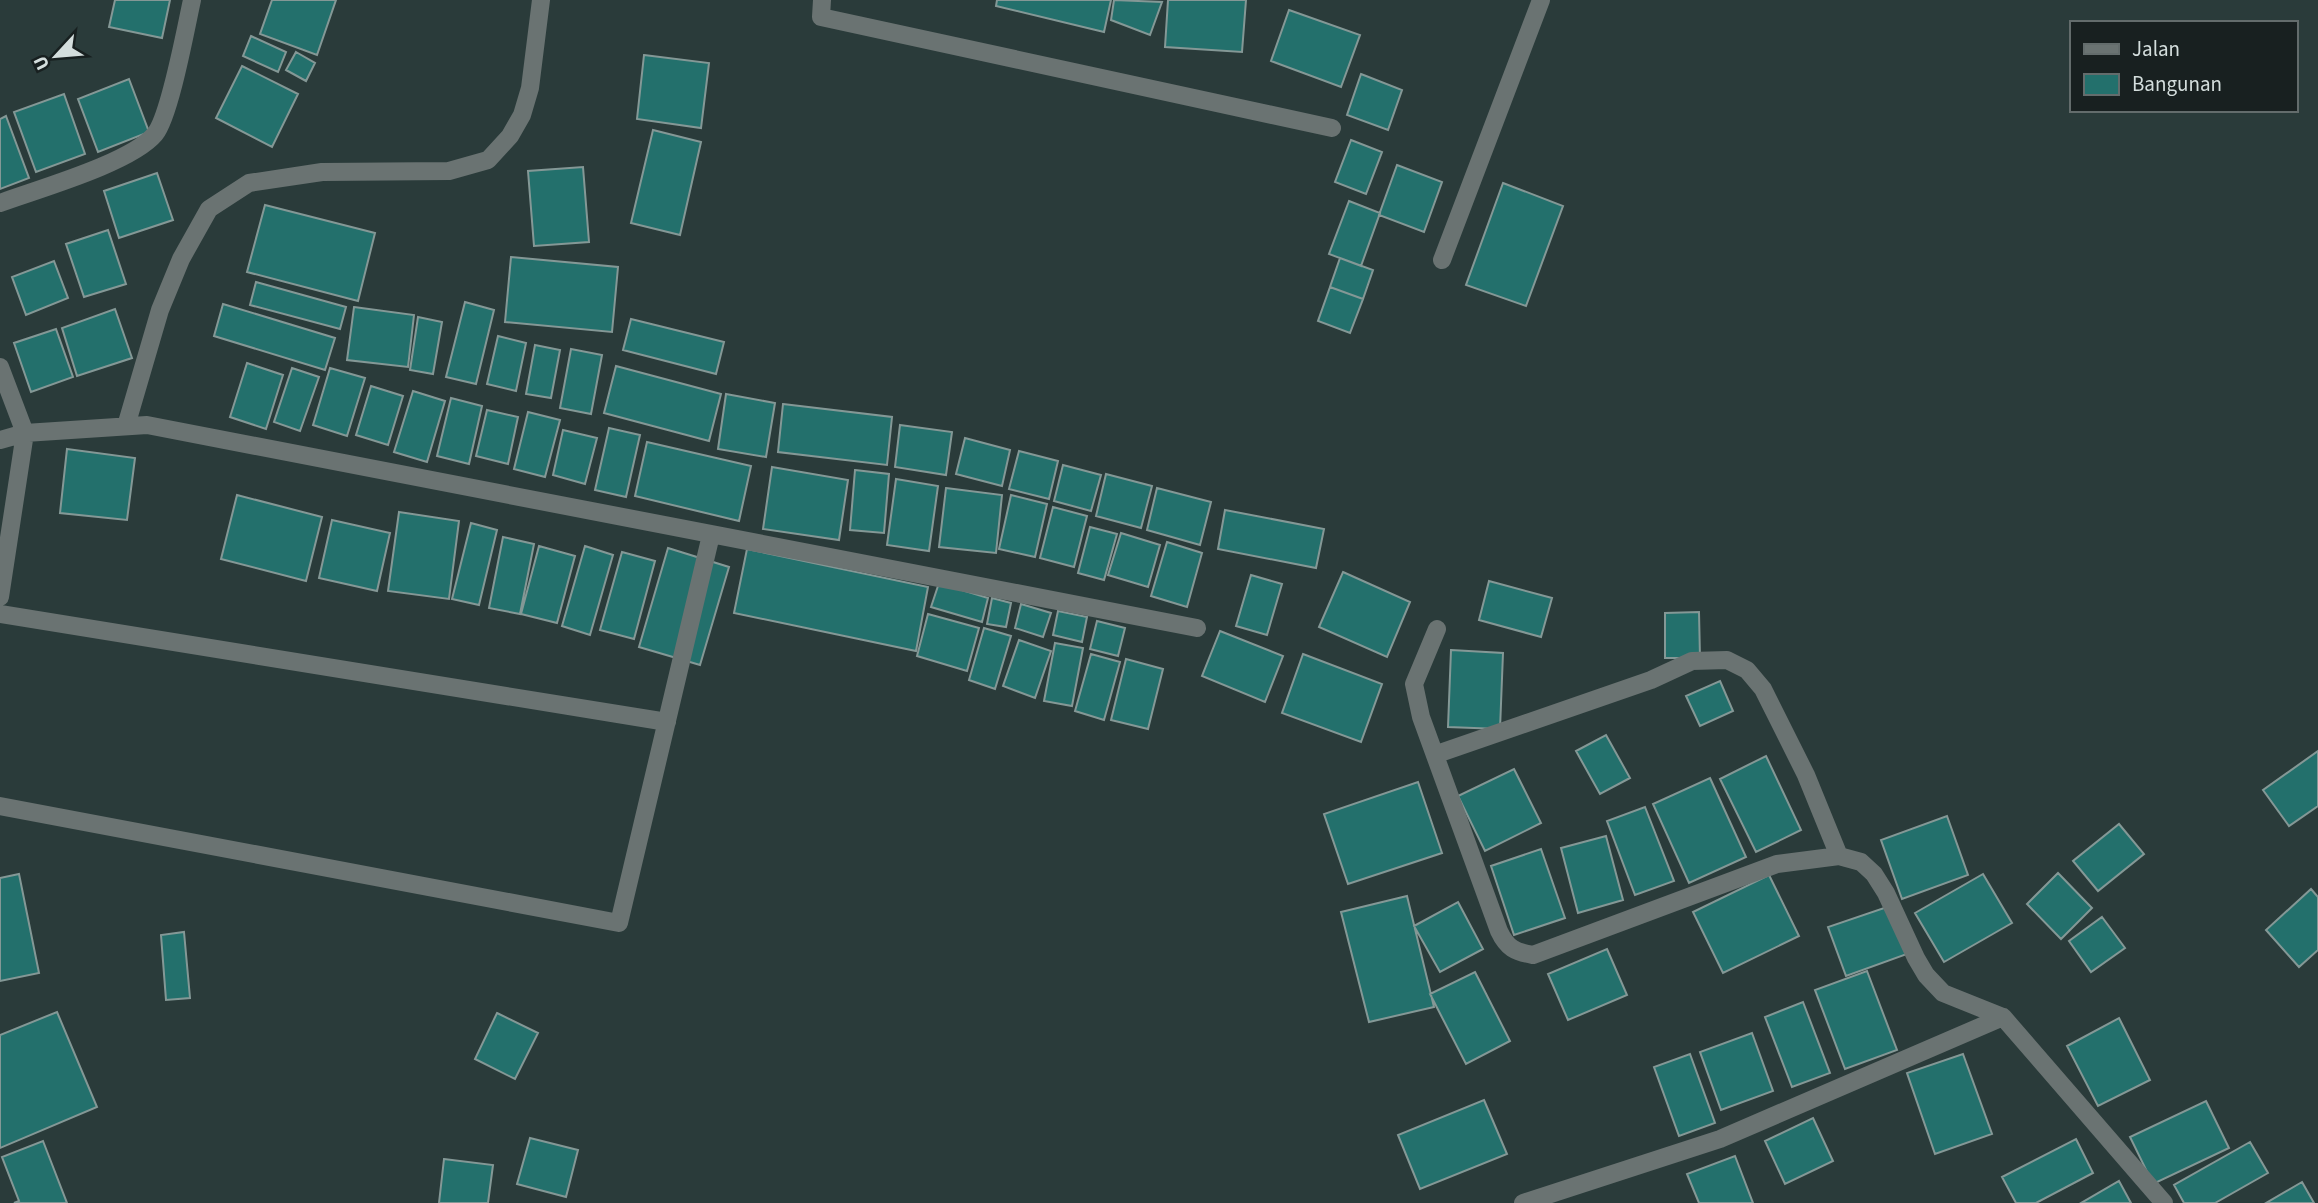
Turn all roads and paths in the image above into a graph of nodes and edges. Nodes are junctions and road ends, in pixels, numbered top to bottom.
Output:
1 (192, 0) edge
2 (541, 0) edge
3 (822, 0) edge
4 (1541, 0) edge
5 (1332, 128) dead end
6 (0, 203) edge
7 (1442, 260) dead end
8 (0, 367) edge
9 (127, 426) junction
10 (24, 433) junction
11 (0, 440) edge
12 (712, 535) junction
13 (0, 597) edge
14 (0, 614) edge
15 (1198, 628) dead end
16 (1437, 629) dead end
17 (667, 722) junction
18 (1437, 754) junction
19 (0, 807) edge
20 (1839, 856) junction
21 (2003, 1017) junction
22 (1523, 1203) edge
23 (2164, 1203) edge

1 - 6 street
2 - 9 street
3 - 5 street
4 - 7 street
8 - 10 street
9 - 10 street
9 - 12 street
10 - 11 street
10 - 13 street
12 - 15 street
12 - 17 street
14 - 17 street
16 - 18 street
17 - 19 street
18 - 20 street
18 - 20 street
20 - 21 street
21 - 22 street
21 - 23 street

